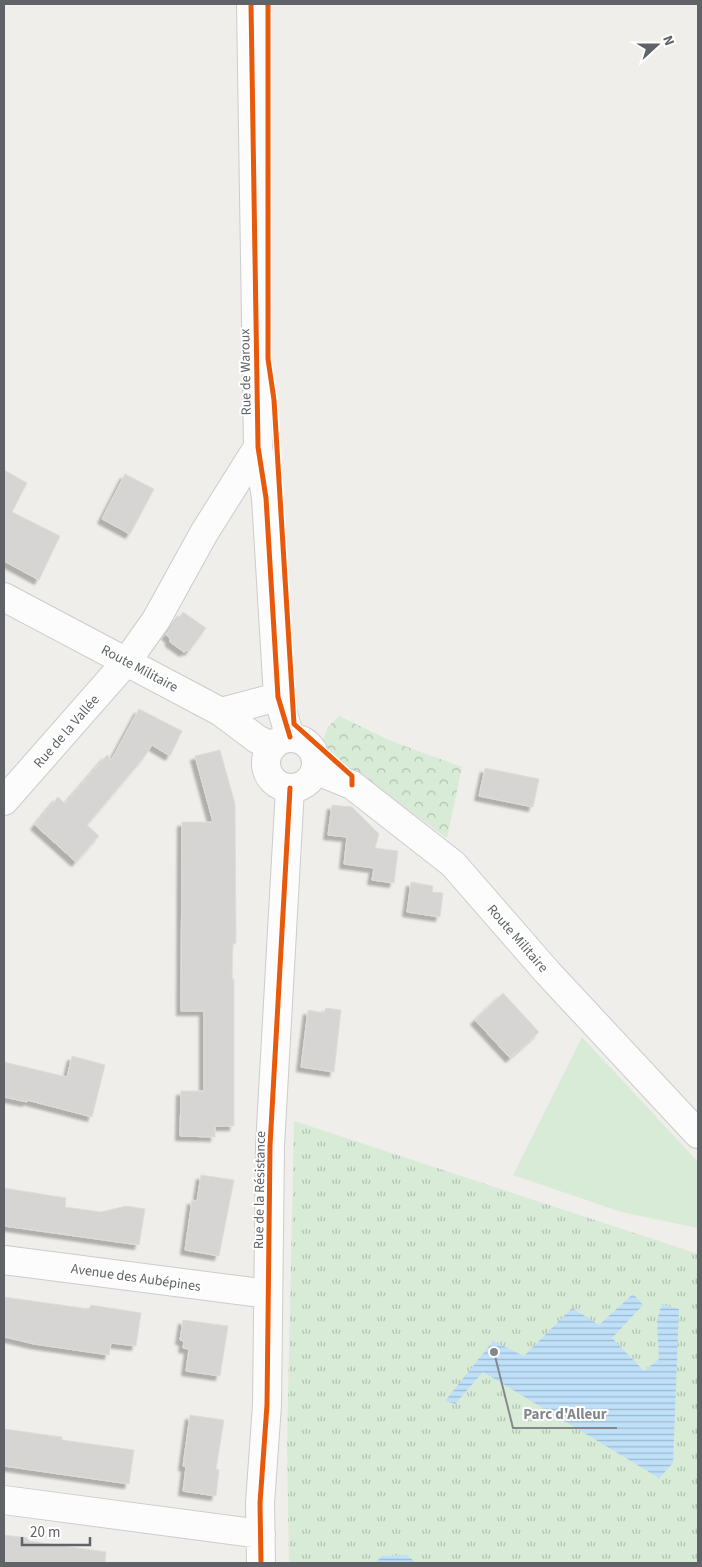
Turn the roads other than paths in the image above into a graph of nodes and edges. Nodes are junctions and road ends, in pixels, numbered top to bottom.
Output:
1 (252, 4) edge
2 (258, 447) junction
3 (4, 597) edge
4 (127, 661) junction
5 (278, 696) junction
6 (221, 712) junction
7 (281, 741) junction
8 (315, 770) junction
9 (290, 788) junction
10 (4, 801) edge
11 (698, 1134) edge
12 (4, 1260) edge
13 (268, 1294) junction
14 (4, 1500) edge
15 (261, 1534) junction
16 (261, 1563) edge

1 - 2 street, Rue de Waroux
2 - 4 street
2 - 5 street, Rue de Waroux
3 - 4 street, Route Militaire
4 - 6 street, Route Militaire
4 - 10 street, Rue de la Vallée
5 - 6 street
5 - 7 street, Rue de Waroux
6 - 7 street, Route Militaire
7 - 8 street
7 - 9 street
8 - 9 street
8 - 11 street, Route Militaire
9 - 13 street, Rue de la Résistance
12 - 13 street, Avenue des Aubépines
13 - 15 street, Rue de la Résistance
14 - 15 street
15 - 16 street, Rue de la Résistance

